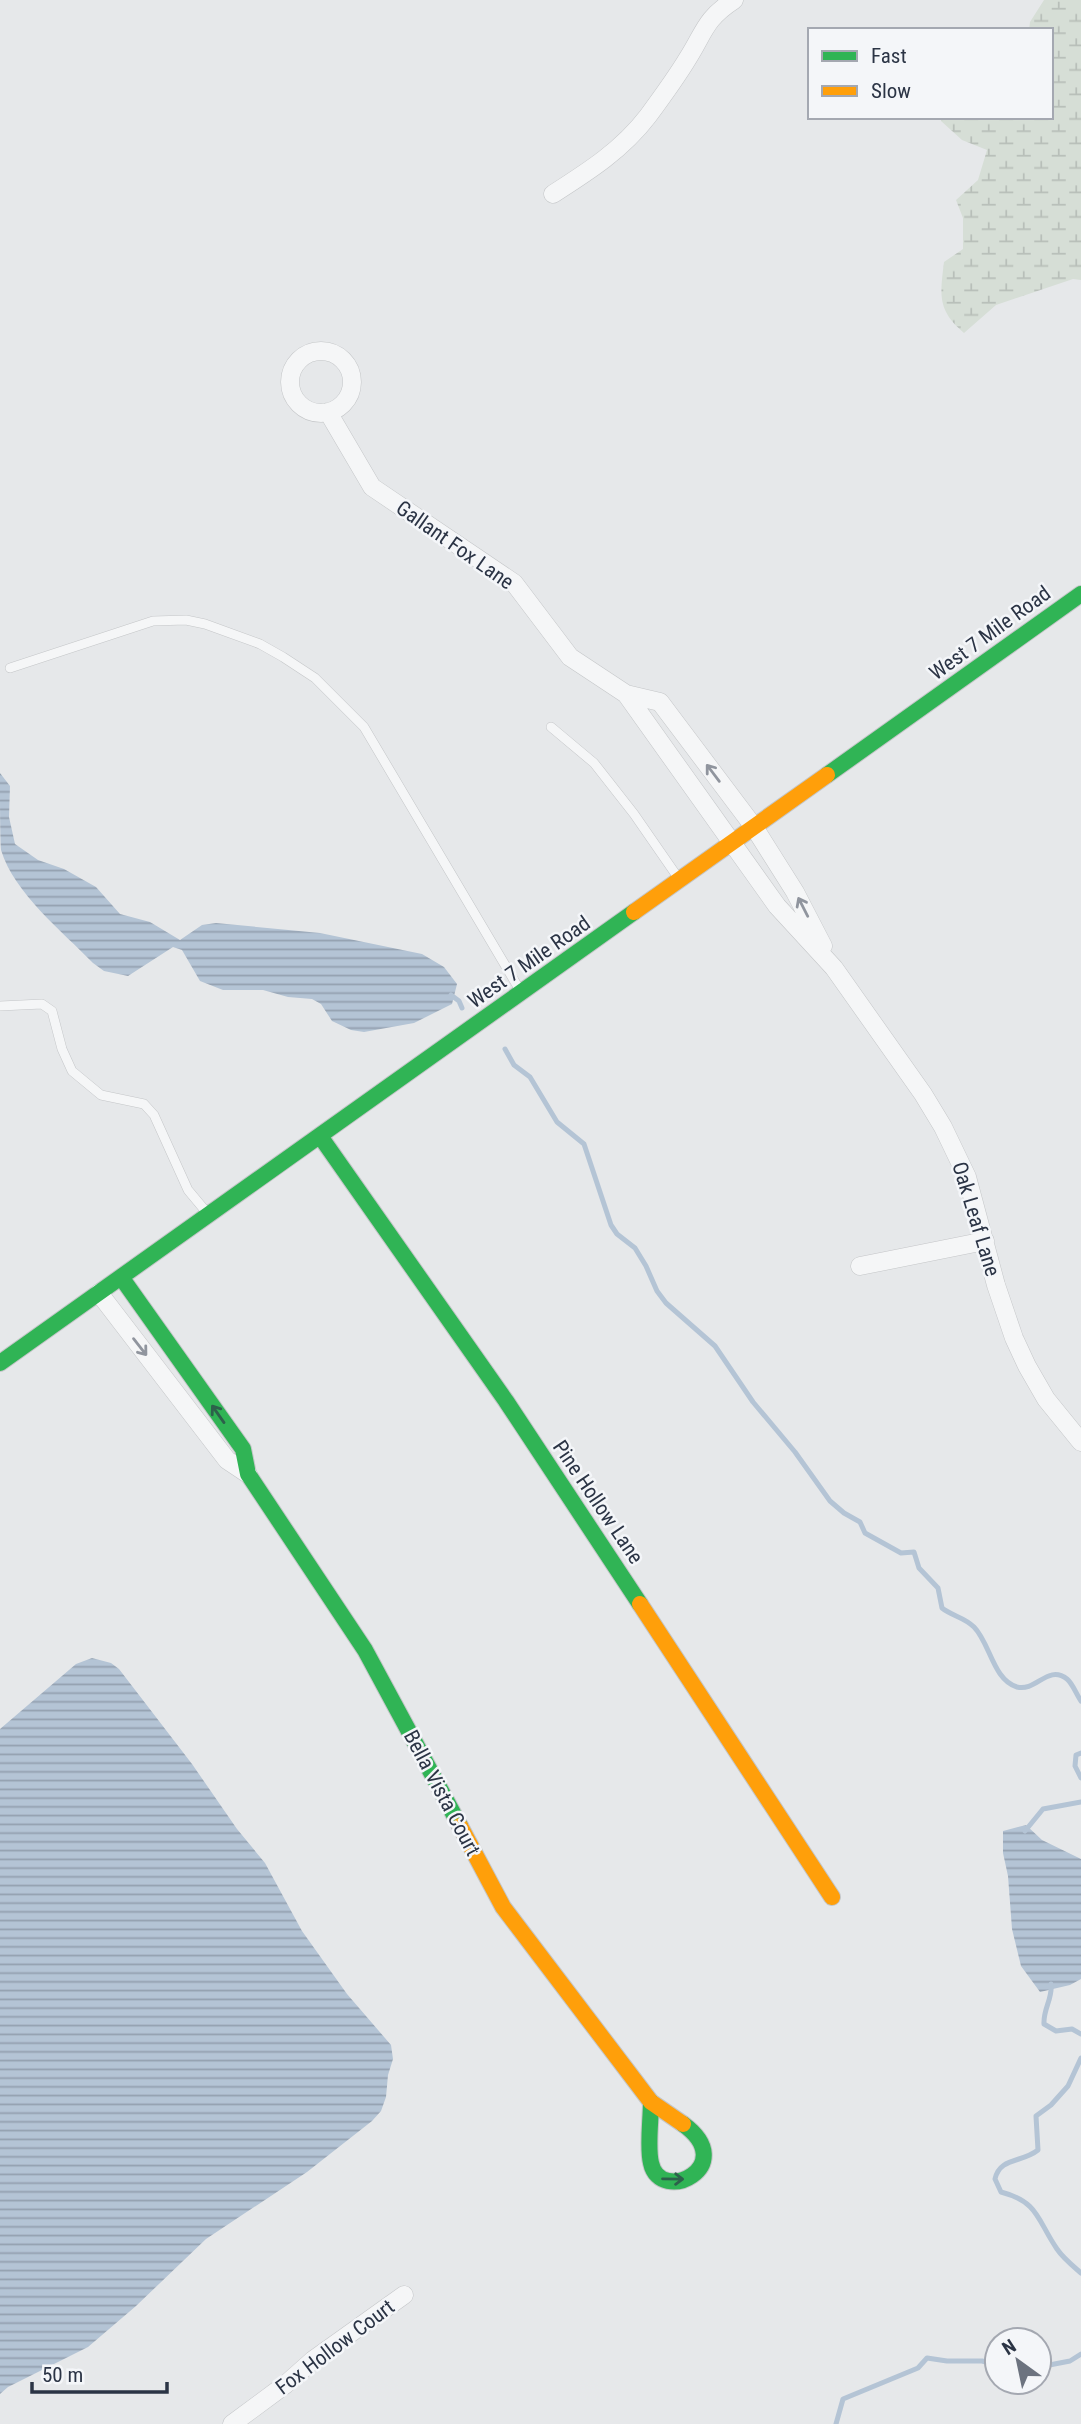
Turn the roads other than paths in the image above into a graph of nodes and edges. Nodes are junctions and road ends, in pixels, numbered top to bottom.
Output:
1 (734, 0) edge
2 (554, 194) dead end
3 (328, 412) dead end
4 (1080, 598) edge
5 (10, 668) dead end
6 (626, 694) junction
7 (551, 727) dead end
8 (754, 827) junction
9 (733, 843) junction
10 (680, 881) junction
11 (834, 968) junction
12 (522, 993) junction
13 (0, 1006) edge
14 (320, 1136) junction
15 (209, 1215) junction
16 (985, 1241) junction
17 (860, 1266) dead end
18 (121, 1277) junction
19 (99, 1293) junction
20 (0, 1363) edge
21 (190, 1375) junction
22 (172, 1388) junction
23 (1081, 1442) edge
24 (248, 1474) junction
25 (832, 1897) dead end
26 (651, 2102) junction
27 (404, 2295) dead end
28 (232, 2424) edge

1 - 2 street
3 - 6 street, Gallant Fox Lane
4 - 8 street, West 7 Mile Road
5 - 12 lane
8 -> 6 street, Gallant Fox Lane
6 - 9 street, Gallant Fox Lane
7 - 10 lane
8 - 9 street, West 7 Mile Road
11 -> 8 street, Oak Leaf Lane
9 - 10 street, West 7 Mile Road
9 - 11 street, Oak Leaf Lane
10 - 12 street, West 7 Mile Road
11 - 16 street, Oak Leaf Lane
12 - 14 street, West 7 Mile Road
13 - 15 lane
14 - 15 street, West 7 Mile Road
14 - 25 street, Pine Hollow Lane
15 - 18 street, West 7 Mile Road
16 - 17 street
16 - 23 street, Oak Leaf Lane
18 - 19 street, West 7 Mile Road
18 - 21 street, Bella Vista Court
19 - 20 street, West 7 Mile Road
19 -> 22 street, Bella Vista Court
21 - 22 street
24 -> 21 street, Bella Vista Court
22 - 24 street, Bella Vista Court
24 - 26 street, Bella Vista Court
26 -> 26 street, Bella Vista Court
27 - 28 street, Fox Hollow Court

